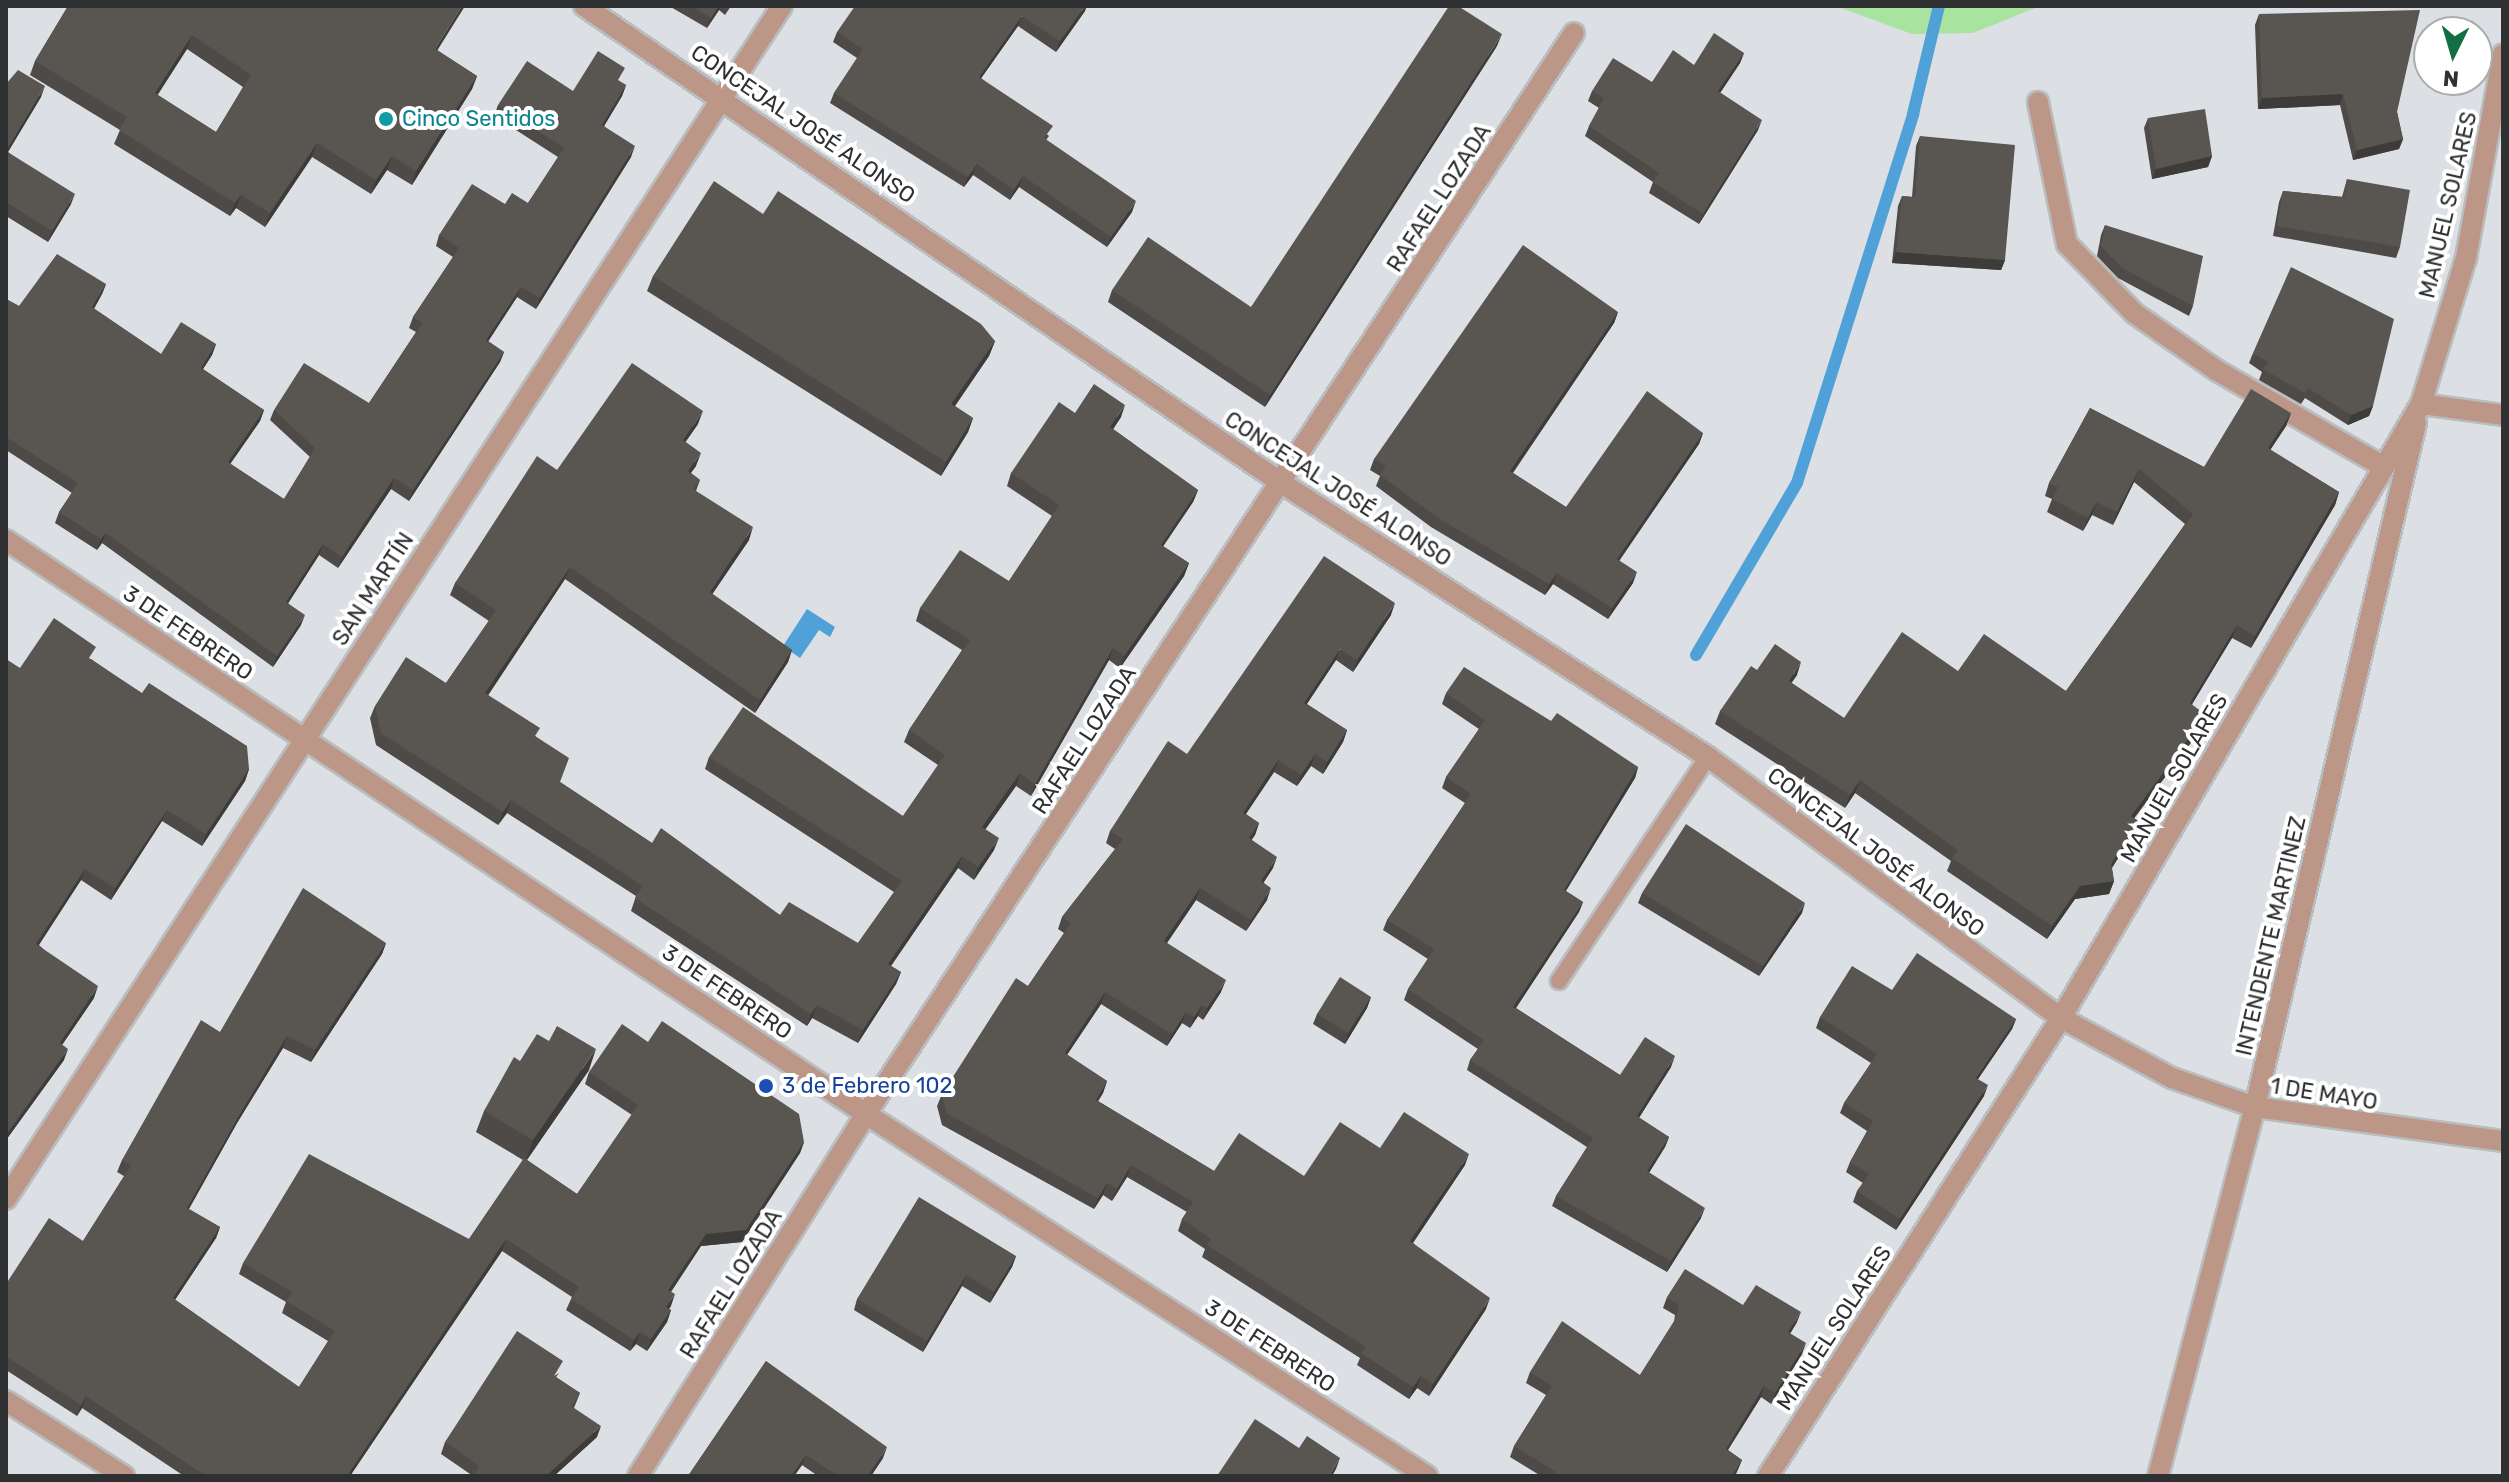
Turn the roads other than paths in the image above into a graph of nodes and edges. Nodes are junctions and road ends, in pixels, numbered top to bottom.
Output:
1 (584, 6) edge
2 (782, 6) edge
3 (1574, 33) dead end
4 (2503, 54) edge
5 (722, 96) junction
6 (2038, 102) dead end
7 (2496, 145) edge
8 (2421, 404) junction
9 (2503, 415) edge
10 (2384, 467) junction
11 (1283, 484) junction
12 (6, 540) edge
13 (305, 740) junction
14 (1708, 757) junction
15 (1559, 981) dead end
16 (2061, 1018) junction
17 (2255, 1107) junction
18 (866, 1114) junction
19 (2503, 1141) edge
20 (6, 1199) edge
21 (6, 1401) edge
22 (124, 1476) edge
23 (638, 1476) edge
24 (1427, 1476) edge
25 (1768, 1476) edge
26 (2158, 1476) edge

1 - 5 street, CONCEJAL JOSÉ ALONSO
2 - 5 street, SAN MARTÍN
3 - 11 street, RAFAEL LOZADA
4 - 7 street, MANUEL SOLARES
5 - 11 street, CONCEJAL JOSÉ ALONSO
5 - 13 street, SAN MARTÍN
6 - 10 street
7 - 8 street, MANUEL SOLARES
8 - 9 street
8 - 10 street, MANUEL SOLARES
8 - 17 street, INTENDENTE MARTINEZ
10 - 16 street, MANUEL SOLARES
11 - 14 street, CONCEJAL JOSÉ ALONSO
11 - 18 street, RAFAEL LOZADA
12 - 13 street, 3 DE FEBRERO
13 - 18 street, 3 DE FEBRERO
13 - 20 street, SAN MARTÍN
14 - 15 lane
14 - 16 street, CONCEJAL JOSÉ ALONSO
16 - 17 street, 1 DE MAYO
16 - 25 street, MANUEL SOLARES
17 - 19 street, 1 DE MAYO
17 - 26 street, INTENDENTE MARTINEZ
18 - 23 street, RAFAEL LOZADA
18 - 24 street, 3 DE FEBRERO
21 - 22 street

